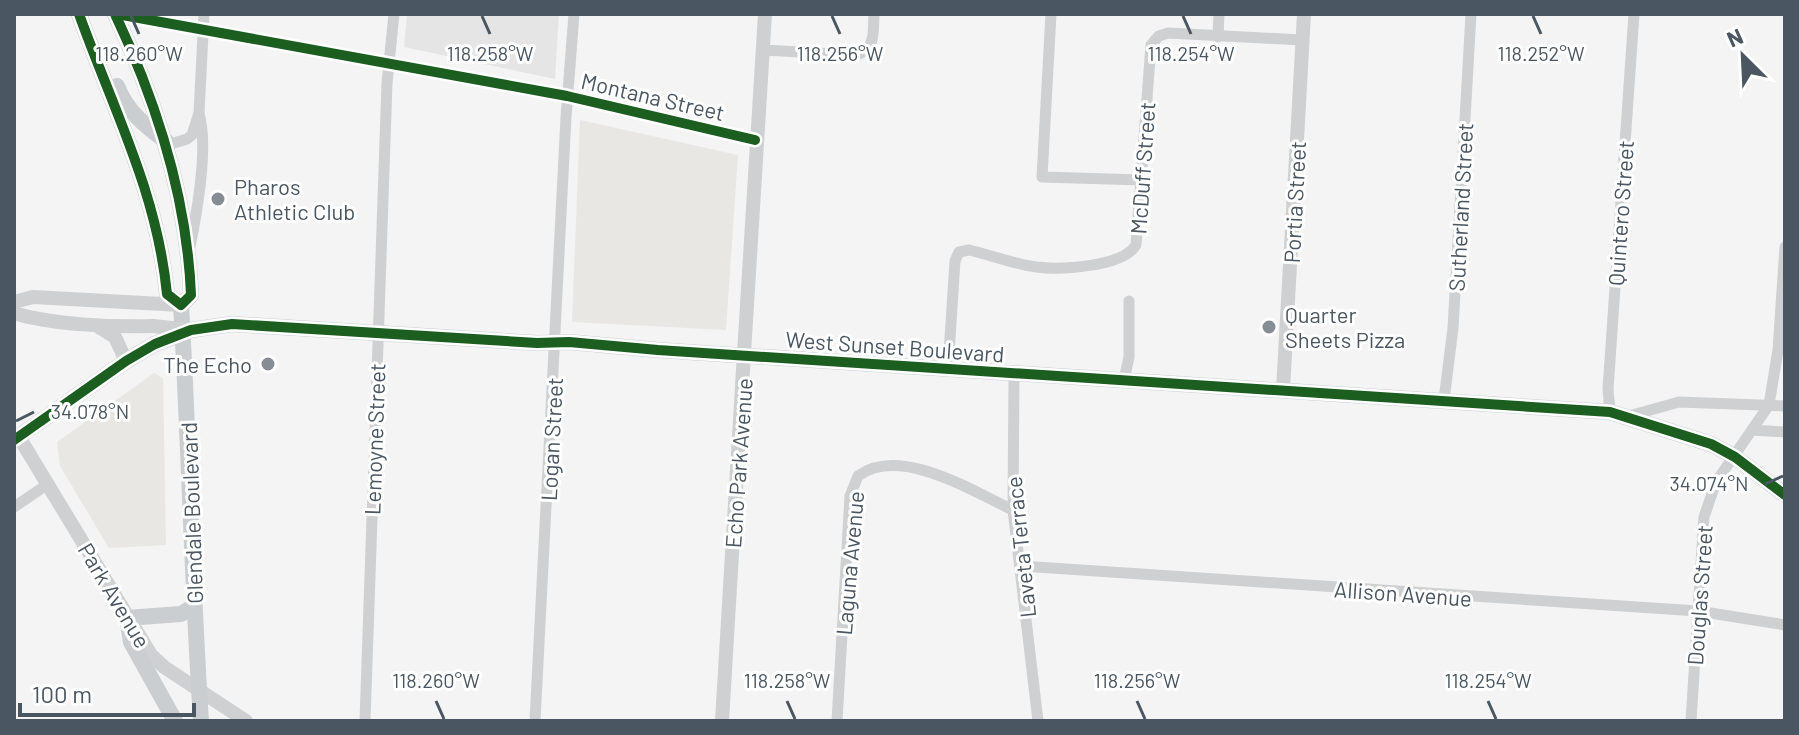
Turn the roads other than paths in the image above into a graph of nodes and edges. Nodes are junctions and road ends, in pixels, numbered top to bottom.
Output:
1 (79, 14) edge
2 (89, 14) edge
3 (116, 14) edge
4 (204, 14) edge
5 (394, 14) edge
6 (574, 14) edge
7 (765, 14) edge
8 (874, 14) edge
9 (1051, 14) edge
10 (1219, 14) edge
11 (1304, 14) edge
12 (1471, 14) edge
13 (1634, 14) edge
14 (204, 30) junction
15 (1218, 37) junction
16 (1302, 40) junction
17 (763, 50) junction
18 (388, 65) junction
19 (567, 96) junction
20 (199, 113) junction
21 (755, 140) junction
22 (166, 141) junction
23 (1142, 180) junction
24 (1785, 247) edge
25 (189, 252) junction
26 (1129, 301) dead end
27 (14, 302) edge
28 (181, 305) junction
29 (14, 313) edge
30 (91, 324) junction
31 (200, 328) junction
32 (378, 333) junction
33 (556, 342) junction
34 (745, 356) junction
35 (126, 361) junction
36 (948, 369) junction
37 (1014, 373) junction
38 (1124, 380) junction
39 (1283, 390) junction
40 (1444, 400) junction
41 (1769, 405) junction
42 (1785, 406) edge
43 (1610, 412) junction
44 (1629, 416) junction
45 (1752, 430) junction
46 (1785, 432) edge
47 (16, 439) edge
48 (1735, 457) junction
49 (48, 484) junction
50 (1785, 495) edge
51 (14, 507) edge
52 (1013, 510) junction
53 (1021, 566) junction
54 (194, 606) junction
55 (1698, 611) junction
56 (127, 618) junction
57 (1785, 625) edge
58 (198, 690) junction
59 (175, 721) edge
60 (201, 721) edge
61 (246, 721) edge
62 (365, 721) edge
63 (535, 721) edge
64 (722, 721) edge
65 (837, 721) edge
66 (1038, 721) edge
67 (1691, 721) edge

1 - 28 main road, Glendale Boulevard
2 - 22 main road
3 - 14 street, Montana Street
3 - 22 main road, Glendale Boulevard
4 - 14 street
5 - 18 street, Lemoyne Street
6 - 19 street, Logan Street
7 - 17 street, Echo Park Avenue
8 - 17 street
9 - 23 street
10 - 15 street
11 - 16 street, Portia Street
12 - 40 street, Sutherland Street
13 - 43 street, Quintero Street
14 - 18 street, Montana Street
14 - 20 street
15 - 16 street
15 - 23 street, McDuff Street
16 - 39 street, Portia Street
17 - 21 street, Echo Park Avenue
18 - 19 street, Montana Street
18 - 32 street, Lemoyne Street
19 - 21 street, Montana Street
19 - 33 street, Logan Street
20 - 22 street
20 - 25 street
21 - 34 street, Echo Park Avenue
22 - 25 main road, Glendale Boulevard
23 - 36 street, McDuff Street
24 - 41 street, Douglas Street
25 - 28 main road, Glendale Boulevard
26 - 38 street
27 - 28 street
28 - 54 main road, Glendale Boulevard
29 - 30 street
30 - 31 street, bridge
30 - 35 street
31 - 32 main road, West Sunset Boulevard
31 - 35 main road, West Sunset Boulevard, bridge
32 - 33 main road, West Sunset Boulevard
32 - 62 street, Lemoyne Street
33 - 34 main road, West Sunset Boulevard
33 - 63 street, Logan Street
34 - 36 main road, West Sunset Boulevard
34 - 64 street, Echo Park Avenue
35 - 47 main road, West Sunset Boulevard
36 - 37 main road, West Sunset Boulevard
37 - 38 main road, West Sunset Boulevard
37 - 52 street, Laveta Terrace
38 - 39 main road, West Sunset Boulevard
39 - 40 main road, West Sunset Boulevard
40 - 43 main road, West Sunset Boulevard
41 - 42 street
41 - 44 street
41 - 45 street, Douglas Street
43 - 44 main road, West Sunset Boulevard
44 - 48 main road, West Sunset Boulevard
45 - 46 street
45 - 48 street, Douglas Street
47 - 49 street, Park Avenue
48 - 50 main road, West Sunset Boulevard
48 - 55 street, Douglas Street
49 - 51 street
49 - 56 street, Park Avenue
52 - 53 street, Laveta Terrace
52 - 65 street, Laguna Avenue
53 - 55 street, Allison Avenue
53 - 66 street, Laveta Terrace
54 - 56 main road
54 - 58 main road, Glendale Boulevard
55 - 57 street, Allison Avenue
55 - 67 street, Douglas Street
56 - 58 street, Park Avenue
56 - 59 main road
58 - 60 main road, Glendale Boulevard
58 - 61 street, Park Avenue

